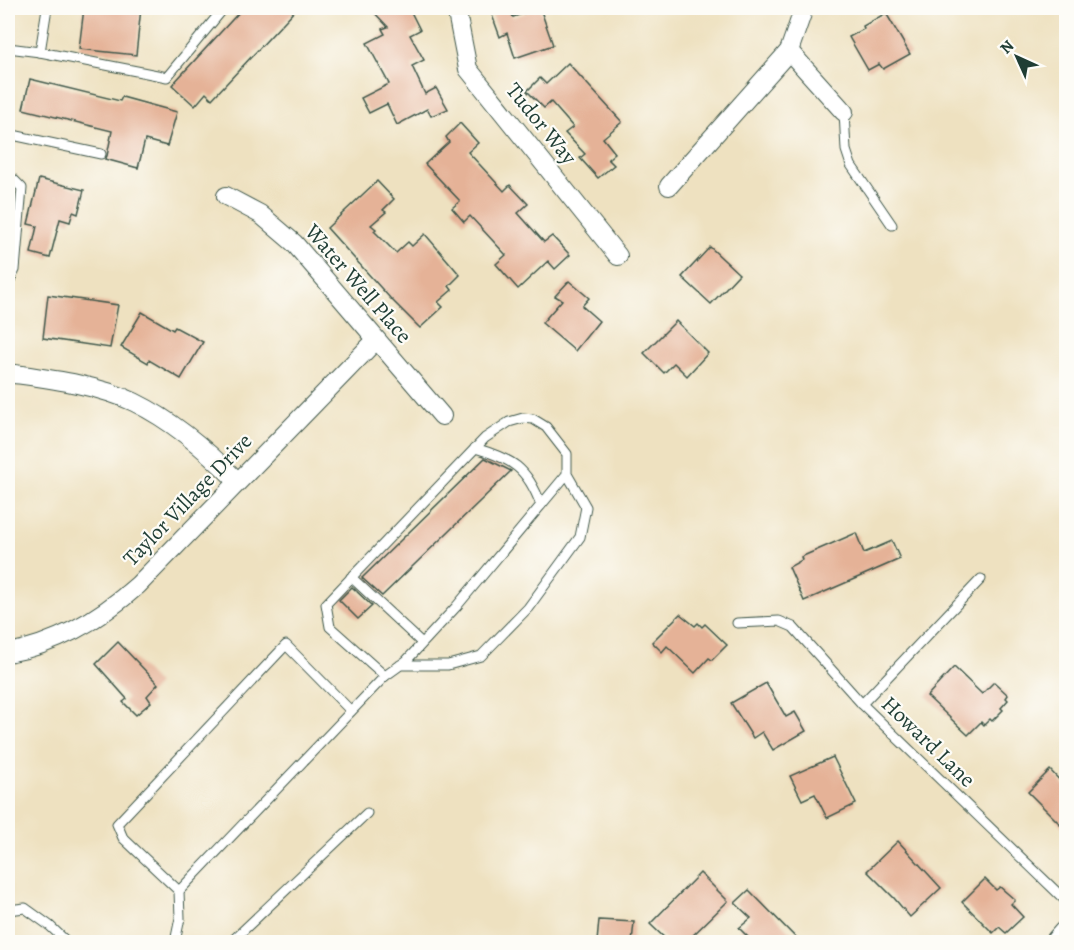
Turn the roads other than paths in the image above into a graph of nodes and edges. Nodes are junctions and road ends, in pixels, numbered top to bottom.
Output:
1 (47, 8) edge
2 (224, 8) edge
3 (456, 8) edge
4 (804, 8) edge
5 (8, 48) edge
6 (789, 51) junction
7 (40, 52) junction
8 (844, 111) joint
9 (8, 134) edge
10 (101, 154) dead end
11 (8, 174) edge
12 (669, 186) dead end
13 (226, 196) dead end
14 (892, 225) dead end
15 (618, 256) dead end
16 (8, 284) edge
17 (376, 340) junction
18 (8, 373) edge
19 (442, 416) dead end
20 (475, 448) junction
21 (567, 474) junction
22 (237, 481) junction
23 (541, 505) junction
24 (351, 577) junction
25 (981, 579) dead end
26 (737, 623) dead end
27 (422, 643) junction
28 (8, 653) edge
29 (400, 665) junction
30 (385, 676) junction
31 (862, 704) junction
32 (351, 711) junction
33 (367, 813) dead end
34 (179, 891) junction
35 (1066, 902) edge
36 (8, 910) edge
37 (1066, 934) edge
38 (67, 942) edge
39 (175, 942) edge
40 (231, 942) edge
41 (1059, 942) edge

1 - 7 lane
2 - 7 lane
3 - 15 street, Tudor Way
4 - 6 street
5 - 7 lane
6 - 8 street
6 - 12 street
8 - 14 lane
9 - 10 lane
11 - 16 lane
13 - 17 street, Water Well Place
17 - 19 street, Water Well Place
17 - 22 street, Taylor Village Drive
18 - 22 street
20 - 21 lane
20 - 23 lane
20 - 24 lane
21 - 23 lane
21 - 29 lane
22 - 28 street, Taylor Village Drive
23 - 27 lane
24 - 27 lane
24 - 30 lane
25 - 31 lane, Howard Lane
26 - 31 lane
27 - 29 lane
29 - 30 lane
30 - 32 lane
31 - 35 lane, Howard Lane
32 - 34 lane
32 - 34 lane
33 - 40 lane
34 - 39 lane
36 - 38 lane
37 - 41 street

